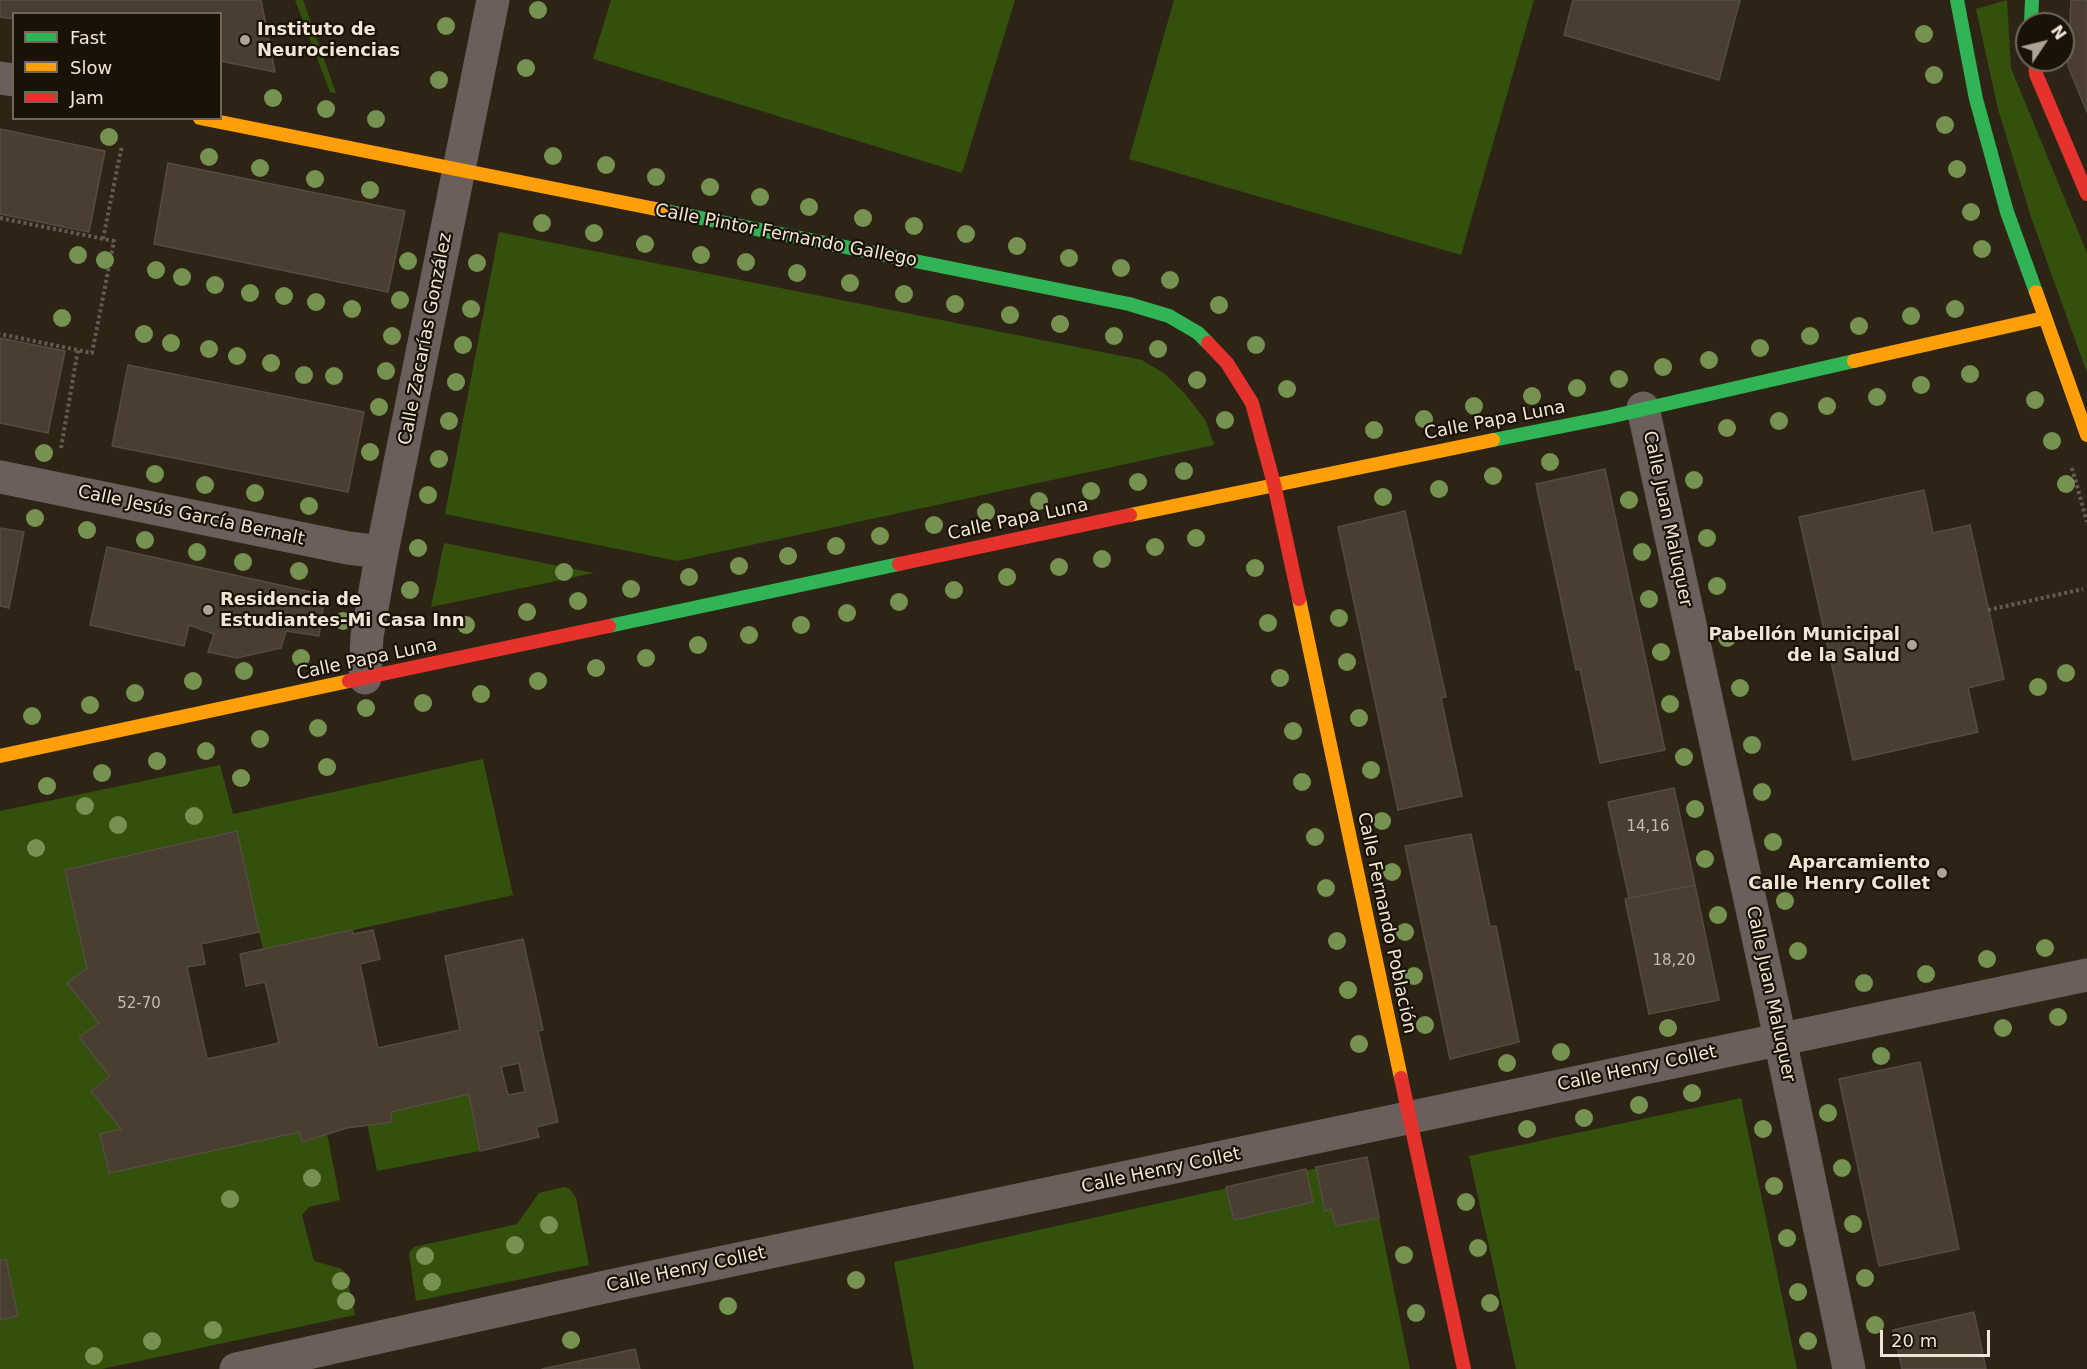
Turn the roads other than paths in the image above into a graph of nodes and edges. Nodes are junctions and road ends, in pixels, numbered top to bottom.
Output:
1 (494, 0) edge
2 (1957, 0) edge
3 (2036, 72) edge
4 (210, 120) edge
5 (459, 171) junction
6 (2087, 194) edge
7 (2044, 318) junction
8 (1642, 408) junction
9 (2087, 435) edge
10 (0, 477) edge
11 (1274, 484) junction
12 (382, 552) junction
13 (365, 678) junction
14 (0, 756) edge
15 (2087, 975) edge
16 (1780, 1038) junction
17 (1410, 1118) junction
18 (236, 1369) edge
19 (1464, 1369) edge
20 (1849, 1369) edge

1 - 5 street, Calle Zacarías González
2 - 7 street
3 - 6 street
4 - 5 street, Calle Pintor Fernando Gallego
5 - 11 street, Calle Pintor Fernando Gallego
5 - 12 street, Calle Zacarías González
7 - 8 street, Calle Papa Luna
7 - 9 street
8 - 11 street, Calle Papa Luna
8 - 16 street, Calle Juan Maluquer
10 - 12 street, Calle Jesús García Bernalt
11 - 13 street, Calle Papa Luna
11 - 17 street, Calle Fernando Población
12 - 13 street, Calle Zacarías González
13 - 14 street, Calle Papa Luna
15 - 16 street, Calle Henry Collet
16 - 17 street, Calle Henry Collet
16 - 20 street, Calle Juan Maluquer
17 - 18 street, Calle Henry Collet
17 - 19 street, Calle Fernando Población

